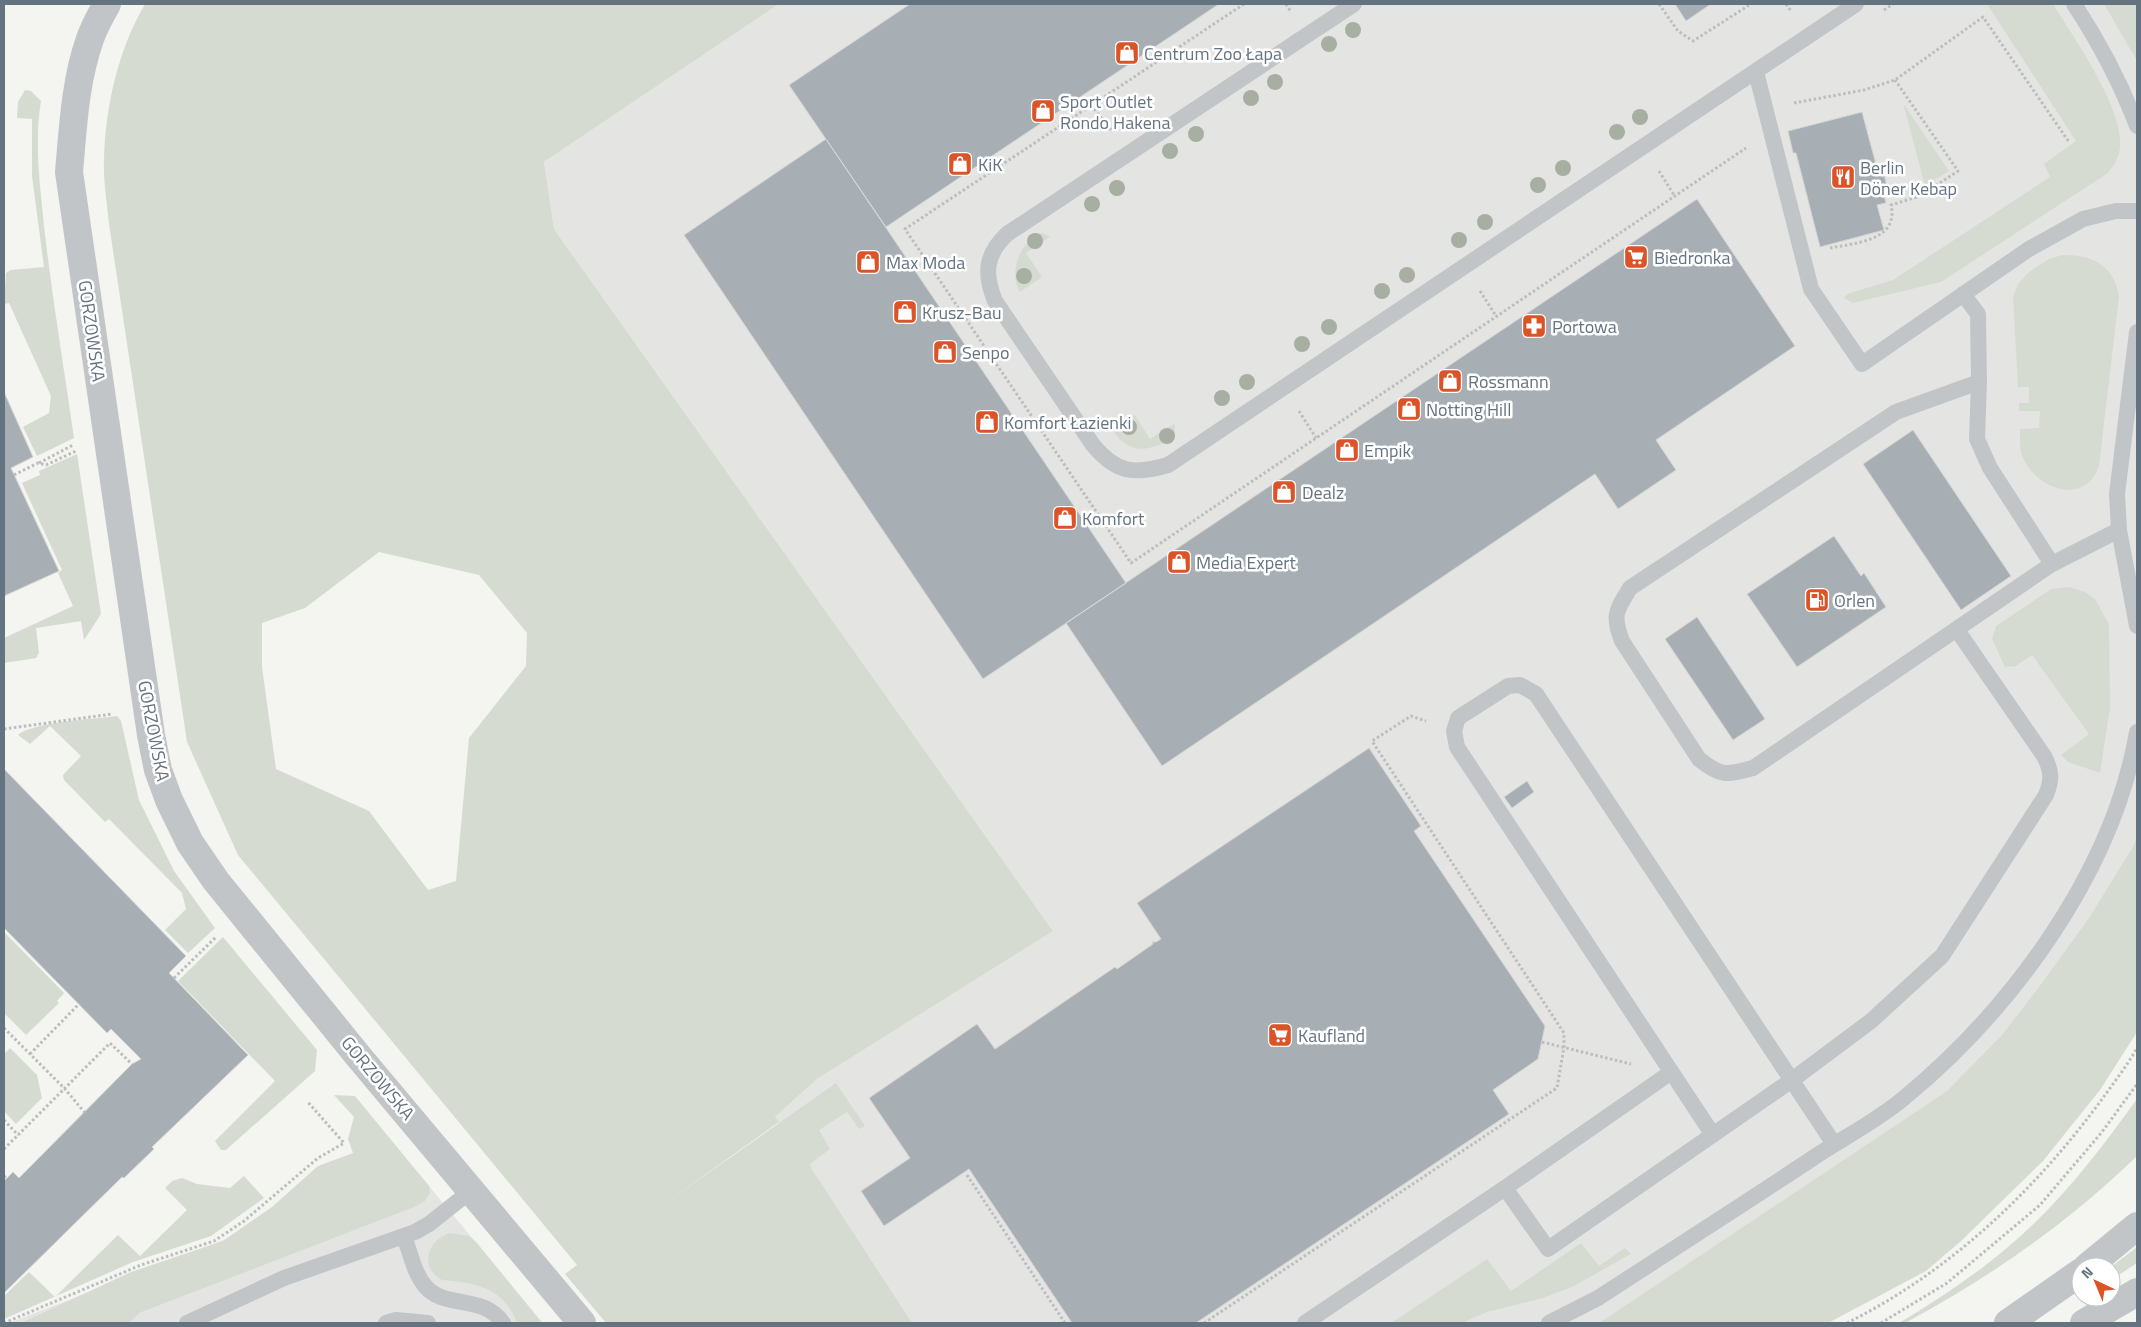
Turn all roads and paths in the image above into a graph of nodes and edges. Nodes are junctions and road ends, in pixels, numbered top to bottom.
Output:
1 (107, 4) edge
2 (1244, 4) edge
3 (1354, 4) edge
4 (1659, 4) edge
5 (1751, 4) edge
6 (1856, 4) edge
7 (2074, 4) edge
8 (1756, 72) junction
9 (1895, 80) junction
10 (1792, 103) dead end
11 (2137, 126) edge
12 (1773, 138) junction
13 (2069, 142) dead end
14 (2137, 212) edge
15 (1802, 255) junction
16 (1963, 294) junction
17 (2137, 332) edge
18 (1979, 382) junction
19 (76, 443) dead end
20 (84, 450) dead end
21 (38, 463) junction
22 (14, 475) dead end
23 (2119, 530) junction
24 (2052, 564) junction
25 (2137, 626) edge
26 (1957, 630) junction
27 (1454, 731) junction
28 (2137, 732) edge
29 (216, 936) dead end
30 (174, 978) dead end
31 (78, 1005) dead end
32 (4, 1028) edge
33 (9, 1033) junction
34 (4, 1038) edge
35 (1542, 1042) dead end
36 (1564, 1047) junction
37 (2137, 1048) edge
38 (30, 1054) junction
39 (132, 1064) dead end
40 (1670, 1073) junction
41 (1792, 1080) junction
42 (2137, 1084) edge
43 (65, 1089) junction
44 (307, 1101) dead end
45 (85, 1114) dead end
46 (4, 1120) edge
47 (18, 1135) junction
48 (1713, 1135) junction
49 (1834, 1144) junction
50 (4, 1149) edge
51 (967, 1175) dead end
52 (1505, 1188) junction
53 (472, 1190) junction
54 (2137, 1226) edge
55 (404, 1236) junction
56 (2099, 1257) edge
57 (2071, 1279) edge
58 (2137, 1292) edge
59 (4, 1323) edge
60 (187, 1323) edge
61 (386, 1323) edge
62 (428, 1323) edge
63 (504, 1323) edge
64 (582, 1323) edge
65 (1065, 1323) edge
66 (1204, 1323) edge
67 (1305, 1323) edge
68 (1549, 1323) edge
69 (1847, 1323) edge
70 (1881, 1323) edge
71 (2008, 1323) edge
72 (2084, 1323) edge

1 - 53 street, GORZOWSKA
2 - 12 path
3 - 8 lane
4 - 5 path
6 - 8 lane
7 - 11 lane
8 - 12 lane
9 - 10 path
9 - 13 path
9 - 15 path
12 - 15 lane
14 - 16 lane
15 - 16 lane
16 - 18 lane
17 - 23 lane
18 - 24 lane
18 - 26 lane
19 - 21 path
20 - 21 path
21 - 22 path
23 - 24 lane
23 - 25 lane
24 - 26 lane
26 - 41 lane
27 - 36 path
27 - 40 lane
27 - 41 lane
28 - 49 lane
29 - 30 path
31 - 38 path
32 - 33 path
33 - 34 path
33 - 38 path
35 - 36 path
36 - 40 path
36 - 66 path
37 - 69 path
38 - 43 path
39 - 43 path
40 - 48 lane
40 - 52 lane
41 - 48 lane
41 - 49 lane
42 - 70 path
43 - 45 path
43 - 47 path
44 - 59 path
46 - 47 path
47 - 50 path
48 - 52 lane
49 - 68 lane
51 - 65 path
52 - 67 lane
53 - 55 lane
53 - 64 street, GORZOWSKA
54 - 56 street
55 - 60 lane
55 - 63 lane
57 - 71 street
58 - 72 street
61 - 62 lane

